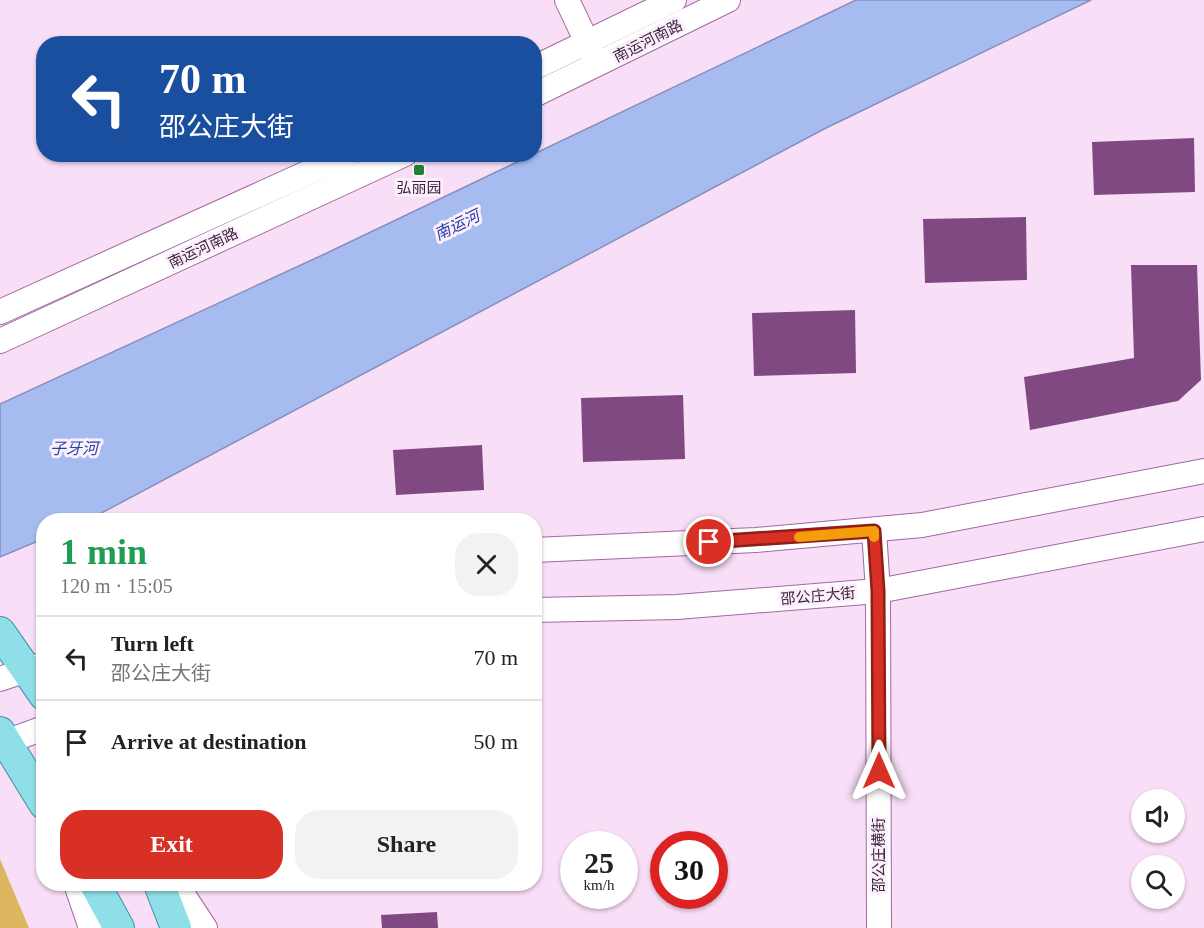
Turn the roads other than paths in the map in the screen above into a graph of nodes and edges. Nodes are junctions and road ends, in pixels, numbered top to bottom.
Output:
1 (567, 0) edge
2 (674, 0) edge
3 (728, 0) edge
4 (587, 42) junction
5 (542, 64) edge
6 (598, 65) junction
7 (542, 91) edge
8 (331, 162) edge
9 (388, 162) edge
10 (0, 312) edge
11 (0, 342) edge
12 (1204, 471) edge
13 (1204, 529) edge
14 (874, 531) junction
15 (542, 550) edge
16 (878, 591) junction
17 (542, 610) edge
18 (0, 632) edge
19 (23, 671) edge
20 (36, 686) edge
21 (36, 731) edge
22 (2, 739) edge
23 (36, 792) edge
24 (78, 891) edge
25 (98, 891) edge
26 (162, 891) edge
27 (181, 891) edge
28 (91, 928) edge
29 (119, 928) edge
30 (176, 928) edge
31 (205, 928) edge
32 (879, 928) edge

1 - 4 street
2 - 4 street, 南运河南路
3 - 6 street, 南运河南路
4 - 5 street, 南运河南路
4 - 6 street
6 - 7 street, 南运河南路
8 - 10 street, 南运河南路
9 - 11 street, 南运河南路
12 - 14 street
13 - 16 street, 邵公庄大街
14 - 15 street
14 - 16 street, 邵公庄横街
16 - 17 street, 邵公庄大街
16 - 32 street, 邵公庄横街
18 - 19 main road
19 - 20 main road
21 - 22 street
22 - 23 main road
24 - 28 street
25 - 29 main road
26 - 30 main road
27 - 31 street

